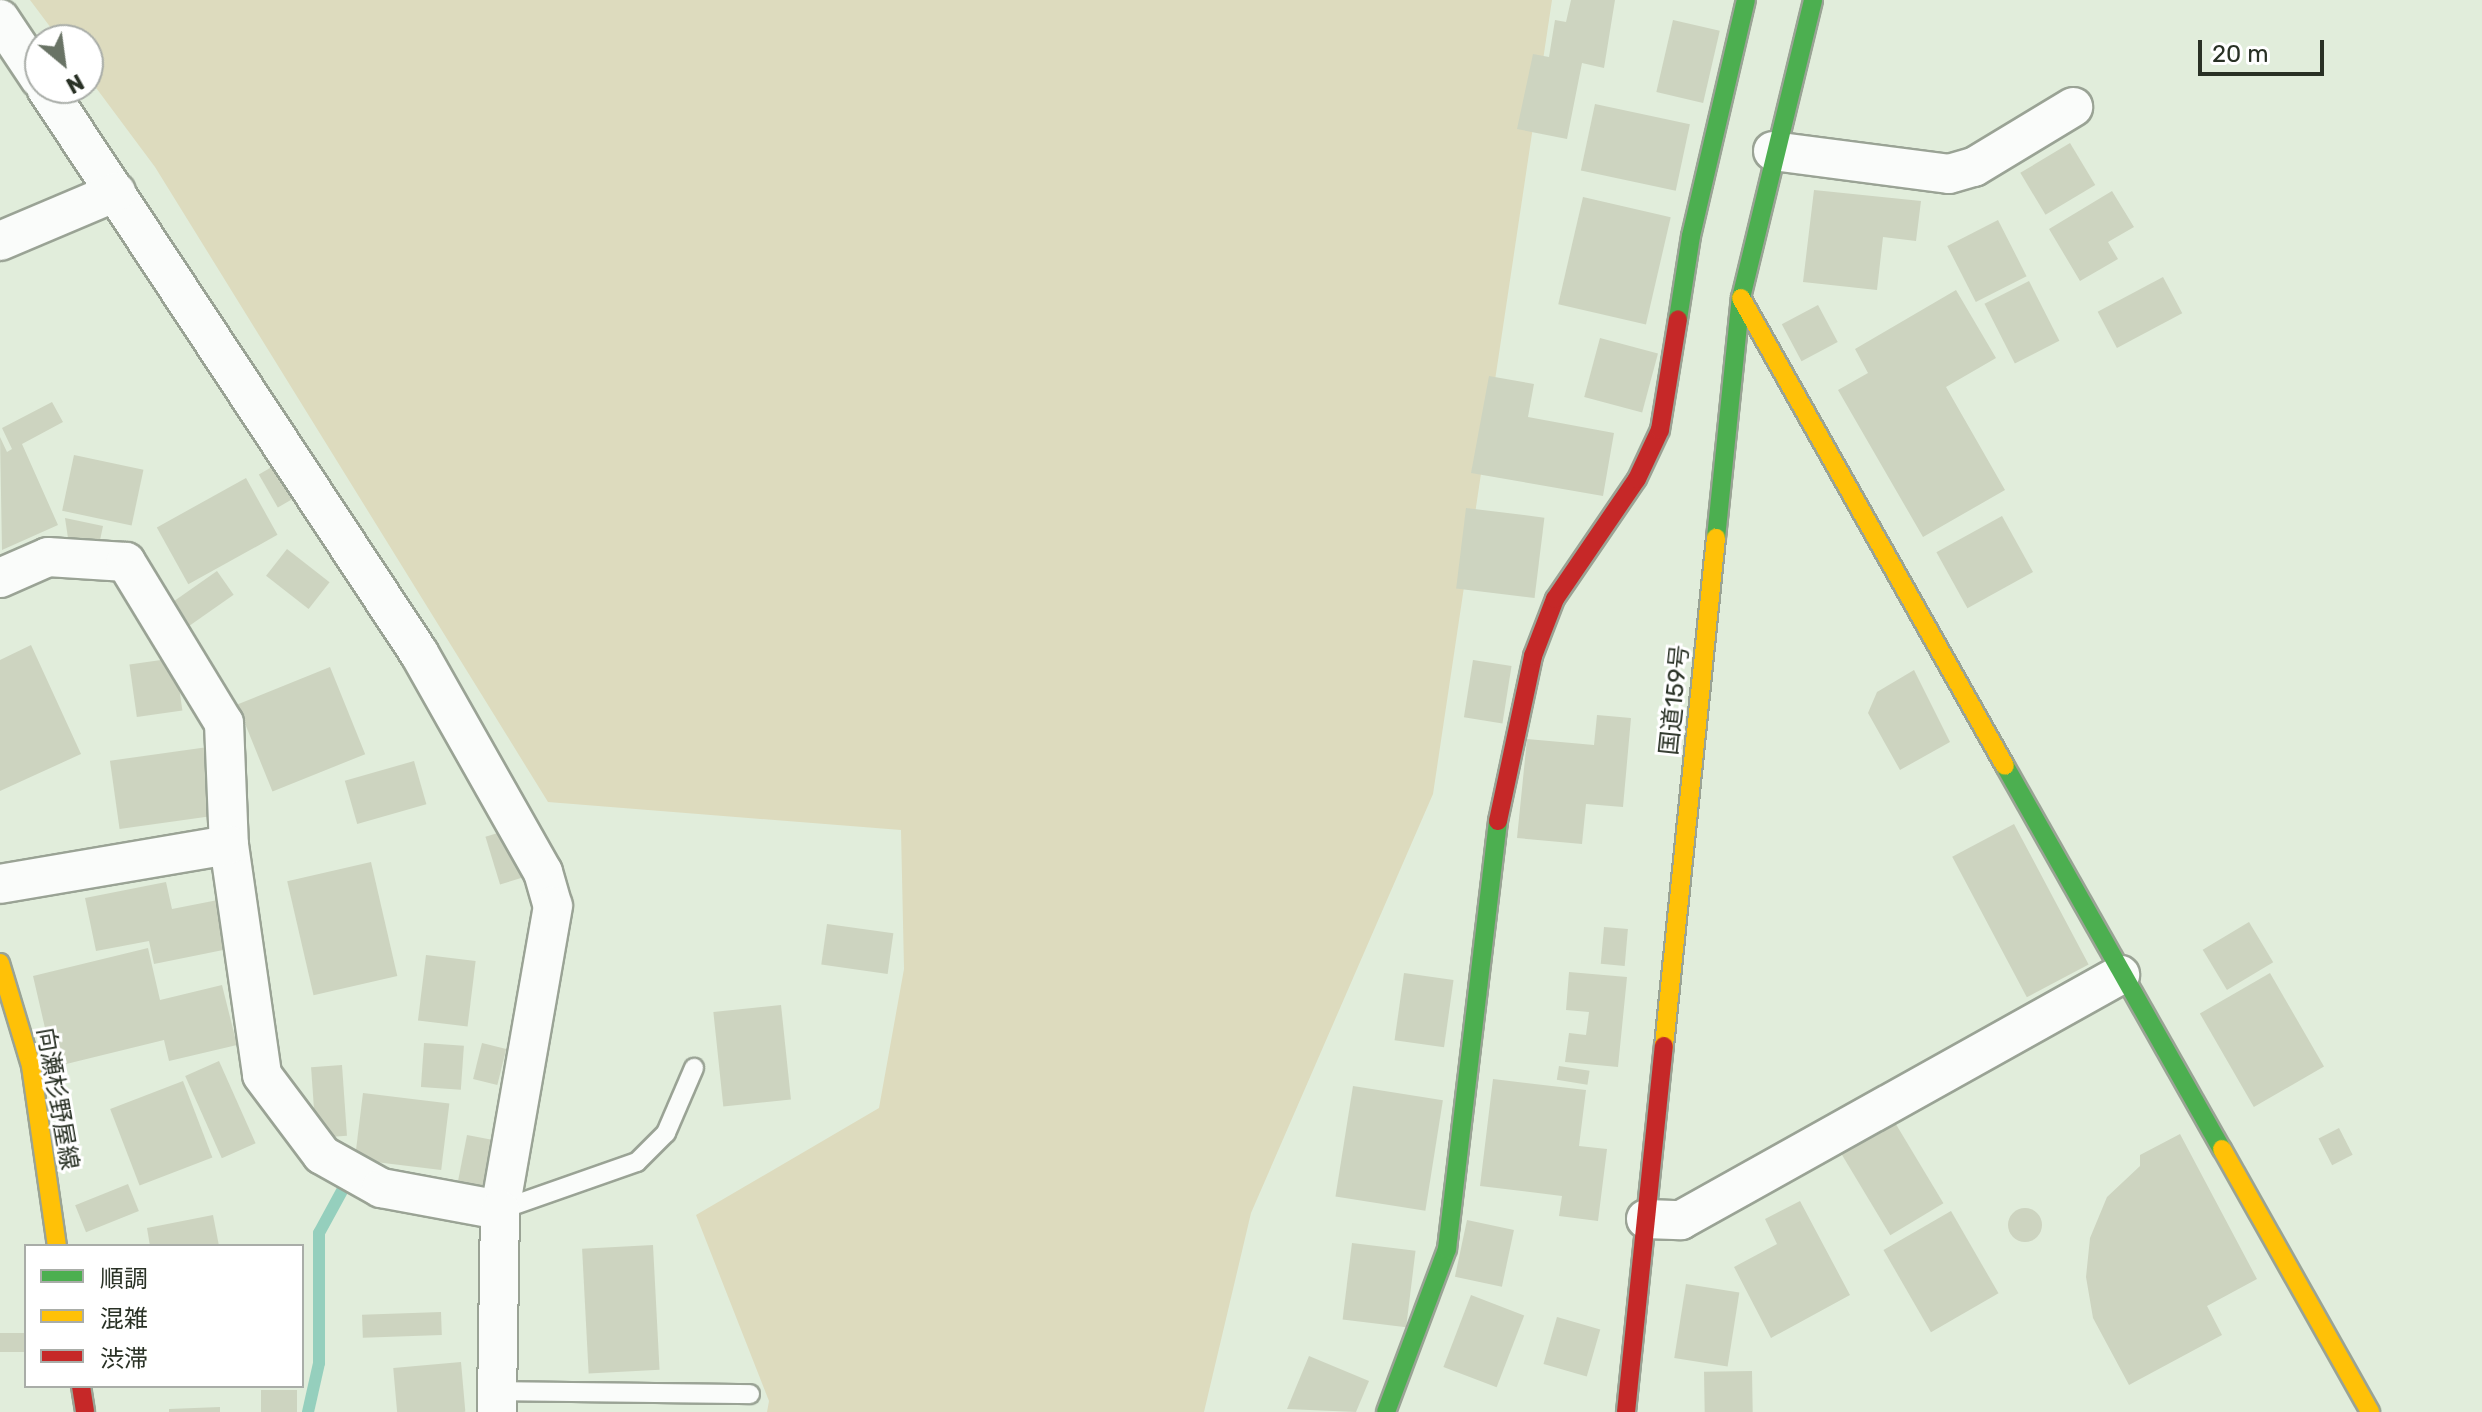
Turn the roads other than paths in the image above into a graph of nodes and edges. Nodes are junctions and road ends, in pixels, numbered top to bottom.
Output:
1 (1746, 0) edge
2 (1813, 0) edge
3 (0, 19) edge
4 (24, 55) edge
5 (57, 104) edge
6 (2073, 107) dead end
7 (1773, 151) junction
8 (116, 192) junction
9 (0, 241) edge
10 (1741, 298) junction
11 (0, 578) edge
12 (229, 845) junction
13 (0, 884) edge
14 (0, 963) edge
15 (2120, 975) junction
16 (694, 1068) dead end
17 (500, 1210) junction
18 (1646, 1219) junction
19 (57, 1244) edge
20 (81, 1388) edge
21 (750, 1394) dead end
22 (497, 1402) edge
23 (85, 1412) edge
24 (1386, 1412) edge
25 (1626, 1412) edge
26 (2370, 1412) edge

1 - 24 main road
2 - 7 main road, 国道159号
3 - 4 street
5 - 8 street
6 - 7 street
7 - 10 main road, 国道159号
8 - 9 street
8 - 17 street
10 - 15 main road
10 - 18 main road, 国道159号
11 - 12 street
12 - 13 street
12 - 17 street
14 - 19 main road, 向瀬杉野屋線
15 - 18 street
15 - 26 main road
16 - 17 lane
17 - 22 street
18 - 25 main road, 国道159号
20 - 23 main road
21 - 22 lane

